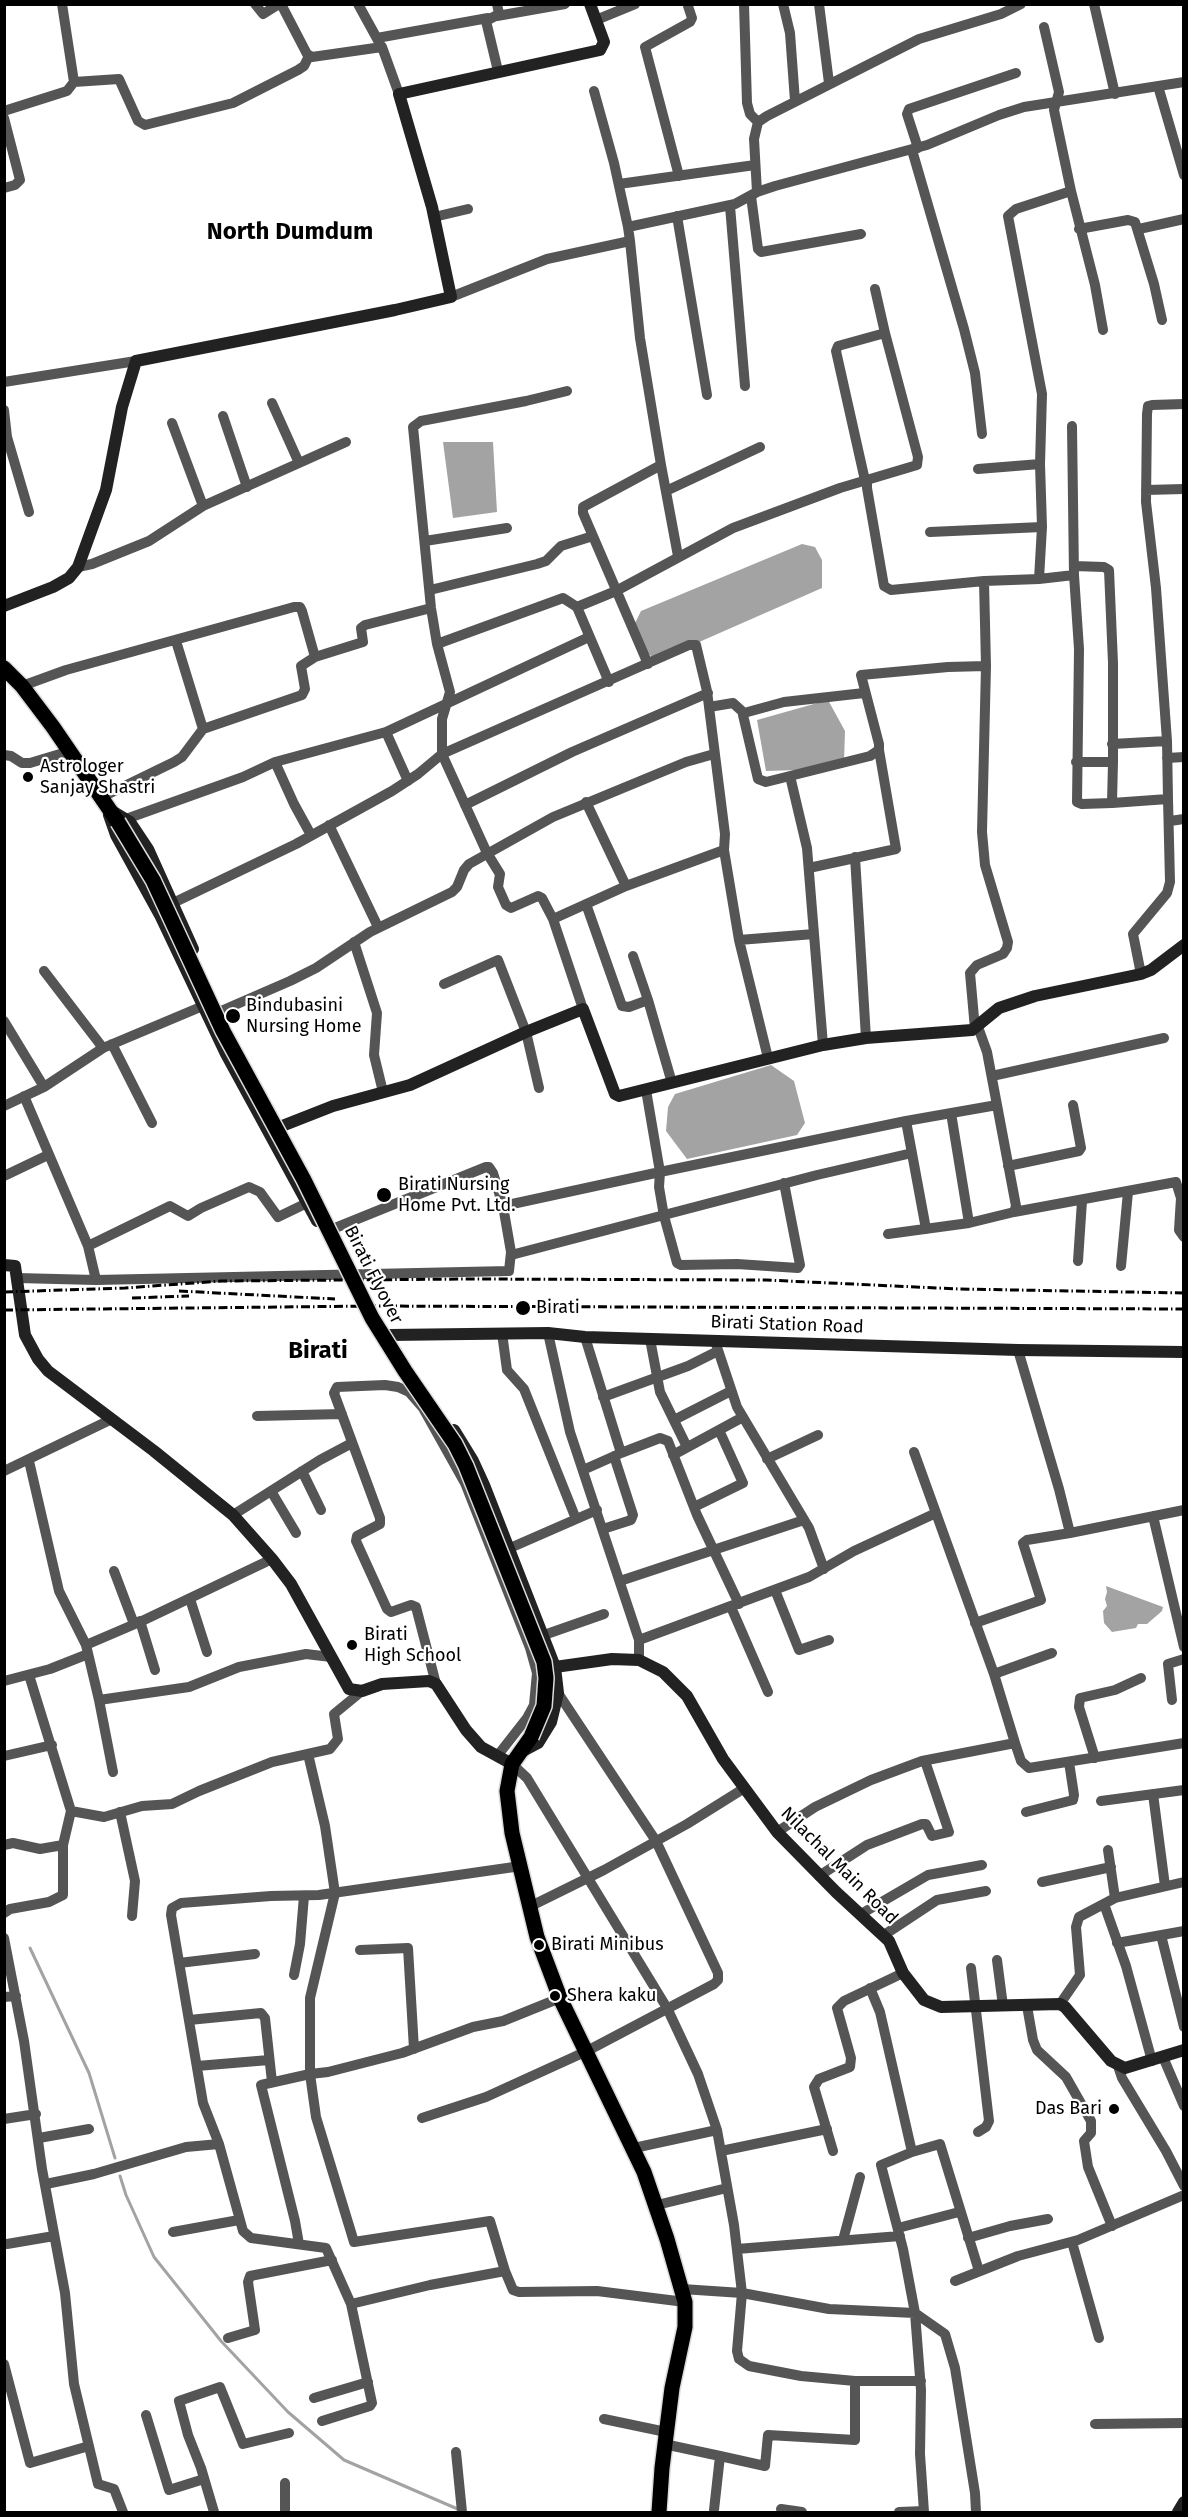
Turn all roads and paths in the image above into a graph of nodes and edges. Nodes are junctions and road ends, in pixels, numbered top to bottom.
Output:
1 (62, 4) edge
2 (255, 4) edge
3 (280, 4) edge
4 (358, 4) edge
5 (565, 4) edge
6 (590, 4) edge
7 (635, 4) edge
8 (744, 4) edge
9 (783, 4) edge
10 (819, 4) edge
11 (1021, 4) edge
12 (1094, 4) edge
13 (689, 5) edge
14 (494, 13) edge
15 (596, 20) junction
16 (1044, 27) dead end
17 (380, 43) junction
18 (309, 56) junction
19 (498, 71) junction
20 (1016, 73) dead end
21 (74, 82) junction
22 (1184, 82) edge
23 (829, 83) junction
24 (1158, 86) junction
25 (594, 91) dead end
26 (1115, 93) junction
27 (399, 94) junction
28 (795, 101) junction
29 (1055, 102) junction
30 (4, 111) edge
31 (5, 119) edge
32 (758, 122) junction
33 (915, 149) junction
34 (755, 165) junction
35 (1184, 175) edge
36 (679, 176) junction
37 (618, 184) junction
38 (4, 188) edge
39 (1071, 192) junction
40 (754, 194) junction
41 (730, 206) junction
42 (468, 209) dead end
43 (677, 216) junction
44 (434, 218) junction
45 (1184, 219) edge
46 (628, 227) junction
47 (1139, 229) junction
48 (1079, 230) junction
49 (861, 234) dead end
50 (630, 241) junction
51 (875, 289) dead end
52 (451, 297) junction
53 (1162, 320) dead end
54 (1103, 330) dead end
55 (885, 333) junction
56 (136, 361) junction
57 (4, 382) edge
58 (746, 386) dead end
59 (567, 391) dead end
60 (707, 395) dead end
61 (272, 403) dead end
62 (1184, 404) edge
63 (4, 410) edge
64 (223, 416) dead end
65 (172, 423) dead end
66 (1072, 426) dead end
67 (982, 434) dead end
68 (6, 439) edge
69 (346, 442) dead end
70 (760, 447) dead end
71 (298, 463) junction
72 (661, 465) junction
73 (1040, 465) junction
74 (978, 469) dead end
75 (867, 480) junction
76 (247, 486) junction
77 (1184, 489) edge
78 (1146, 490) junction
79 (666, 491) junction
80 (203, 506) junction
81 (30, 512) dead end
82 (1042, 526) junction
83 (507, 528) dead end
84 (930, 532) dead end
85 (593, 536) junction
86 (425, 541) junction
87 (678, 556) junction
88 (78, 567) junction
89 (1074, 571) junction
90 (1039, 579) junction
91 (984, 581) junction
92 (430, 590) junction
93 (616, 591) junction
94 (4, 606) edge
95 (578, 607) junction
96 (431, 608) junction
97 (589, 638) junction
98 (176, 642) junction
99 (437, 644) junction
100 (315, 657) junction
101 (648, 664) junction
102 (986, 666) junction
103 (4, 668) edge
104 (609, 682) junction
105 (22, 686) junction
106 (708, 693) junction
107 (864, 693) junction
108 (447, 705) junction
109 (710, 707) junction
110 (744, 713) junction
111 (203, 729) junction
112 (386, 732) junction
113 (1167, 741) junction
114 (1112, 744) junction
115 (879, 750) junction
116 (70, 751) junction
117 (4, 754) edge
118 (442, 754) junction
119 (714, 754) junction
120 (1184, 757) edge
121 (1167, 758) junction
122 (275, 762) junction
123 (1076, 762) junction
124 (1113, 762) junction
125 (790, 776) junction
126 (408, 781) junction
127 (1168, 799) junction
128 (586, 802) junction
129 (104, 803) junction
130 (1112, 804) junction
131 (465, 805) junction
132 (1184, 819) edge
133 (122, 821) junction
134 (1170, 821) junction
135 (329, 825) junction
136 (311, 835) junction
137 (724, 850) junction
138 (487, 853) junction
139 (855, 857) junction
140 (809, 868) junction
141 (626, 886) junction
142 (173, 903) junction
143 (586, 904) junction
144 (553, 919) junction
145 (378, 927) junction
146 (814, 934) junction
147 (739, 940) junction
148 (354, 942) junction
149 (1184, 945) edge
150 (633, 956) dead end
151 (44, 971) dead end
152 (1141, 974) junction
153 (444, 984) dead end
154 (648, 1000) junction
155 (218, 1006) junction
156 (203, 1007) junction
157 (583, 1009) junction
158 (4, 1021) edge
159 (977, 1028) junction
160 (526, 1032) junction
161 (866, 1038) junction
162 (1164, 1038) dead end
163 (823, 1045) junction
164 (108, 1046) junction
165 (768, 1058) junction
166 (992, 1076) junction
167 (672, 1083) junction
168 (44, 1087) junction
169 (539, 1088) dead end
170 (646, 1090) junction
171 (384, 1092) junction
172 (24, 1096) junction
173 (997, 1105) junction
174 (1073, 1105) dead end
175 (4, 1106) edge
176 (951, 1113) junction
177 (906, 1121) junction
178 (152, 1123) dead end
179 (282, 1126) junction
180 (912, 1153) junction
181 (48, 1155) junction
182 (1008, 1166) junction
183 (660, 1172) junction
184 (4, 1176) edge
185 (784, 1183) junction
186 (1128, 1192) junction
187 (1082, 1201) junction
188 (307, 1203) junction
189 (502, 1206) junction
190 (1014, 1212) junction
191 (664, 1216) junction
192 (969, 1223) junction
193 (335, 1228) junction
194 (926, 1229) junction
195 (888, 1234) dead end
196 (1184, 1237) edge
197 (88, 1246) junction
198 (512, 1252) junction
199 (1078, 1261) dead end
200 (4, 1265) edge
201 (1121, 1266) dead end
202 (357, 1274) junction
203 (17, 1278) junction
204 (96, 1280) junction
205 (502, 1333) junction
206 (548, 1333) junction
207 (389, 1335) junction
208 (585, 1337) junction
209 (650, 1339) junction
210 (717, 1346) junction
211 (1018, 1350) junction
212 (1184, 1352) edge
213 (656, 1378) junction
214 (731, 1391) junction
215 (603, 1397) junction
216 (342, 1414) junction
217 (257, 1416) dead end
218 (743, 1417) junction
219 (112, 1419) junction
220 (674, 1420) junction
221 (719, 1430) junction
222 (818, 1435) dead end
223 (352, 1443) junction
224 (687, 1447) junction
225 (914, 1452) dead end
226 (617, 1455) junction
227 (673, 1455) junction
228 (768, 1460) junction
229 (29, 1461) junction
230 (583, 1470) junction
231 (4, 1471) edge
232 (302, 1472) junction
233 (271, 1491) junction
234 (694, 1507) junction
235 (321, 1510) dead end
236 (597, 1510) junction
237 (1184, 1510) edge
238 (936, 1514) junction
239 (233, 1515) junction
240 (1153, 1516) junction
241 (576, 1519) junction
242 (804, 1520) junction
243 (603, 1529) junction
244 (296, 1533) dead end
245 (1070, 1533) junction
246 (510, 1548) junction
247 (714, 1551) junction
248 (272, 1559) junction
249 (824, 1569) junction
250 (114, 1571) dead end
251 (620, 1581) junction
252 (774, 1590) junction
253 (190, 1599) junction
254 (735, 1605) junction
255 (604, 1614) dead end
256 (137, 1623) junction
257 (975, 1623) junction
258 (544, 1635) junction
259 (639, 1640) junction
260 (829, 1640) dead end
261 (1184, 1647) edge
262 (87, 1650) junction
263 (207, 1652) dead end
264 (1052, 1653) dead end
265 (331, 1657) junction
266 (1184, 1659) edge
267 (639, 1660) junction
268 (555, 1667) junction
269 (155, 1670) dead end
270 (994, 1674) junction
271 (29, 1675) junction
272 (1141, 1678) dead end
273 (4, 1681) edge
274 (436, 1684) junction
275 (362, 1691) junction
276 (768, 1692) dead end
277 (558, 1693) junction
278 (99, 1700) junction
279 (1172, 1700) dead end
280 (1015, 1743) junction
281 (1184, 1743) edge
282 (52, 1745) junction
283 (308, 1754) junction
284 (498, 1755) junction
285 (4, 1756) edge
286 (516, 1758) junction
287 (1095, 1758) junction
288 (925, 1761) junction
289 (1069, 1762) junction
290 (112, 1772) dead end
291 (743, 1789) junction
292 (1184, 1790) edge
293 (1153, 1794) junction
294 (1101, 1801) dead end
295 (71, 1811) junction
296 (120, 1812) junction
297 (1026, 1812) dead end
298 (777, 1832) junction
299 (656, 1841) junction
300 (4, 1845) edge
301 (63, 1845) junction
302 (1108, 1850) dead end
303 (982, 1865) dead end
304 (521, 1866) junction
305 (1111, 1867) junction
306 (819, 1876) junction
307 (587, 1879) junction
308 (1042, 1882) dead end
309 (1184, 1882) edge
310 (1165, 1886) junction
311 (986, 1891) dead end
312 (335, 1893) junction
313 (304, 1896) junction
314 (1116, 1898) junction
315 (1104, 1904) junction
316 (531, 1906) junction
317 (4, 1912) edge
318 (861, 1914) junction
319 (132, 1917) dead end
320 (1184, 1931) edge
321 (884, 1935) junction
322 (1161, 1935) junction
323 (4, 1938) edge
324 (1117, 1942) junction
325 (360, 1950) dead end
326 (6, 1951) edge
327 (255, 1954) dead end
328 (997, 1959) dead end
329 (179, 1963) junction
330 (971, 1968) dead end
331 (903, 1973) junction
332 (294, 1975) dead end
333 (870, 1988) junction
334 (16, 1996) junction
335 (4, 1997) edge
336 (560, 1998) junction
337 (1060, 2004) junction
338 (1003, 2006) junction
339 (1027, 2006) junction
340 (975, 2007) junction
341 (667, 2008) junction
342 (189, 2020) junction
343 (1184, 2027) edge
344 (414, 2049) junction
345 (1184, 2050) edge
346 (586, 2051) junction
347 (1158, 2059) junction
348 (269, 2060) junction
349 (197, 2066) junction
350 (1118, 2066) junction
351 (310, 2074) junction
352 (272, 2082) junction
353 (1184, 2106) edge
354 (36, 2114) junction
355 (422, 2118) dead end
356 (4, 2119) edge
357 (89, 2129) dead end
358 (826, 2129) junction
359 (717, 2130) junction
360 (978, 2132) dead end
361 (39, 2138) junction
362 (219, 2144) junction
363 (634, 2148) junction
364 (721, 2151) junction
365 (833, 2151) dead end
366 (912, 2152) junction
367 (860, 2177) dead end
368 (46, 2184) junction
369 (1184, 2186) edge
370 (728, 2188) junction
371 (1184, 2195) edge
372 (657, 2205) junction
373 (959, 2212) junction
374 (239, 2220) junction
375 (1048, 2220) dead end
376 (1112, 2226) junction
377 (173, 2232) dead end
378 (898, 2232) junction
379 (54, 2236) junction
380 (968, 2238) junction
381 (843, 2240) junction
382 (1072, 2242) junction
383 (7, 2244) dead end
384 (299, 2244) junction
385 (737, 2249) junction
386 (332, 2260) junction
387 (505, 2271) junction
388 (978, 2271) junction
389 (955, 2282) dead end
390 (741, 2293) junction
391 (683, 2295) junction
392 (351, 2304) junction
393 (915, 2313) junction
394 (228, 2338) dead end
395 (1099, 2338) dead end
396 (4, 2364) edge
397 (855, 2381) junction
398 (921, 2381) junction
399 (368, 2382) junction
400 (314, 2398) dead end
401 (146, 2415) dead end
402 (604, 2419) dead end
403 (322, 2421) dead end
404 (1184, 2423) edge
405 (1095, 2424) dead end
406 (290, 2433) dead end
407 (665, 2438) junction
408 (89, 2446) junction
409 (456, 2452) dead end
410 (720, 2456) junction
411 (204, 2479) junction
412 (285, 2482) dead end
413 (1183, 2502) edge
414 (781, 2509) dead end
415 (461, 2510) edge
416 (714, 2510) dead end
417 (123, 2512) edge
418 (214, 2512) edge
419 (285, 2512) edge
420 (659, 2512) edge
421 (802, 2512) edge
422 (899, 2512) edge
423 (924, 2512) edge
424 (976, 2512) edge
425 (1178, 2512) edge

1 - 21 street
2 - 3 street
3 - 18 street
4 - 17 street
5 - 14 street
6 - 15 street
7 - 15 street
8 - 32 street
9 - 28 street
10 - 23 street
11 - 23 street
12 - 26 street
13 - 36 street
14 - 17 street
14 - 19 street
15 - 19 street
16 - 29 street
17 - 18 street
17 - 27 street
18 - 21 street
19 - 27 street
20 - 33 street
21 - 30 street
22 - 24 street
23 - 28 street
24 - 26 street
24 - 35 street
25 - 37 street
26 - 29 street
27 - 44 street
28 - 32 street
29 - 33 street
29 - 39 street
31 - 38 street
32 - 34 street
33 - 40 street
33 - 67 street
34 - 36 street
34 - 40 street
36 - 37 street
37 - 46 street
39 - 48 street
39 - 73 street
40 - 41 street
40 - 49 street
41 - 43 street
41 - 58 street
42 - 44 street
43 - 46 street
43 - 60 street
44 - 52 street
45 - 47 street
46 - 50 street
47 - 48 street
47 - 53 street
48 - 54 street
50 - 52 street
50 - 72 street
51 - 55 street
52 - 56 street
55 - 75 street
55 - 75 street
56 - 57 street
56 - 88 street
59 - 86 street
61 - 71 street
62 - 78 street
63 - 68 street
64 - 76 street
65 - 80 street
66 - 89 street
68 - 81 street
69 - 71 street
70 - 79 street
71 - 76 street
72 - 79 street
72 - 85 street
73 - 74 street
73 - 82 street
75 - 87 street
75 - 91 street
76 - 80 street
77 - 78 street
78 - 113 street
79 - 87 street
80 - 88 street
82 - 84 street
82 - 90 street
83 - 86 street
85 - 92 street
85 - 93 street
86 - 92 street
87 - 93 street
88 - 94 street
89 - 90 street
89 - 114 street
89 - 123 street
90 - 91 street
91 - 102 street
92 - 96 street
93 - 95 street
93 - 101 street
95 - 97 street
95 - 99 street
96 - 99 street
96 - 100 street
97 - 104 street
97 - 108 street
98 - 100 street
98 - 105 street
98 - 111 street
99 - 108 street
100 - 111 street
101 - 104 street
101 - 106 street
102 - 107 street
102 - 159 street
103 - 105 main road, Birati Flyover
104 - 118 street
105 - 116 main road, Birati Flyover
106 - 109 street
106 - 131 street
107 - 110 street
107 - 115 street
108 - 112 street
108 - 118 street
109 - 110 street
109 - 119 street
110 - 125 street
111 - 129 street
112 - 122 street
112 - 126 street
113 - 114 street
113 - 121 street
114 - 124 street
115 - 125 street
115 - 139 street
116 - 117 street
116 - 129 main road, Birati Flyover
118 - 126 street
118 - 131 street
119 - 128 street
119 - 137 street
120 - 121 street
121 - 127 street
122 - 133 street
122 - 136 street
123 - 124 street
123 - 130 street
124 - 130 street
125 - 140 street
126 - 135 street
127 - 130 street
127 - 134 street
128 - 138 street
128 - 141 street
129 - 133 main road, Birati Flyover
129 - 156 street
131 - 138 street
132 - 134 street
133 - 142 street
133 - 286 main road, Birati Flyover, bridge
134 - 152 street
135 - 136 street
135 - 145 street
136 - 142 street
137 - 141 street
137 - 147 street
138 - 144 street
138 - 145 street
139 - 140 street
139 - 161 street
140 - 146 street
141 - 143 street
142 - 155 street
143 - 144 street
143 - 154 street
144 - 157 street
145 - 148 street
146 - 147 street
146 - 163 street
147 - 165 street
148 - 155 street
148 - 171 street
149 - 152 street
150 - 154 street
151 - 164 street
152 - 159 street
153 - 160 street
154 - 167 street
155 - 156 street
155 - 179 street
156 - 164 street
156 - 188 street
157 - 160 street
157 - 170 street
158 - 168 street
159 - 161 street
159 - 166 street
160 - 169 street
160 - 171 street
161 - 163 street
162 - 166 street
163 - 165 street
164 - 168 street
164 - 178 street
165 - 167 street
166 - 173 street
167 - 170 street
168 - 172 street
170 - 183 street
171 - 179 street
172 - 175 street
172 - 181 street
173 - 176 street
173 - 182 street
174 - 182 street
176 - 177 street
176 - 192 street
177 - 180 street
177 - 183 street
179 - 193 street
180 - 185 street
180 - 194 street
181 - 184 street
181 - 197 street
182 - 190 street
183 - 189 street
183 - 191 street
185 - 191 street
185 - 191 street
186 - 187 street
186 - 196 street
186 - 201 street
187 - 190 street
187 - 199 street
188 - 193 street
188 - 197 street
189 - 193 street
189 - 198 street
190 - 192 street
191 - 198 street
192 - 194 street
193 - 202 street
194 - 195 street
197 - 204 street
198 - 202 street
200 - 203 street
202 - 204 street
202 - 207 street
203 - 204 street
203 - 219 street
205 - 206 street, Birati Station Road
205 - 207 street, Birati Station Road
205 - 241 street
206 - 208 street, Birati Station Road
206 - 230 street
207 - 246 street
208 - 209 street, Birati Station Road
208 - 215 street
209 - 210 street, Birati Station Road
209 - 213 street
210 - 211 street, Birati Station Road
210 - 213 street
210 - 214 street
211 - 212 street, Birati Station Road
211 - 245 street
213 - 215 street
213 - 220 street
214 - 218 street
214 - 220 street
215 - 226 street
216 - 217 street
216 - 223 street
216 - 284 street
218 - 221 street
218 - 228 street
219 - 229 street
219 - 239 street
220 - 224 street
221 - 224 street
221 - 234 street
222 - 228 street
223 - 232 street
223 - 274 street
224 - 227 street
225 - 238 street
226 - 227 street
226 - 230 street
226 - 243 street
227 - 234 street
228 - 242 street
229 - 231 street
229 - 262 street
230 - 236 street
232 - 233 street
232 - 235 street
233 - 239 street
233 - 244 street
234 - 247 street
236 - 241 street
236 - 243 street
237 - 240 street
238 - 249 street
238 - 257 street
239 - 248 street
240 - 245 street
240 - 261 street
241 - 246 street
242 - 247 street
242 - 249 street
243 - 251 street
245 - 257 street
246 - 258 street
247 - 251 street
247 - 254 street
248 - 253 street
248 - 265 street
249 - 252 street
250 - 256 street
251 - 259 street
252 - 254 street
252 - 260 street
253 - 256 street
253 - 263 street
254 - 259 street
254 - 276 street
255 - 258 street
256 - 262 street
256 - 269 street
257 - 270 street
258 - 268 street
259 - 267 street
262 - 271 street
262 - 278 street
264 - 270 street
265 - 275 street
265 - 278 street
266 - 279 street
267 - 268 street, Nilachal Main Road
267 - 291 street, Nilachal Main Road
268 - 277 street
270 - 280 street
271 - 273 street
271 - 282 street
272 - 287 street
274 - 275 street
274 - 284 street
275 - 283 street
277 - 286 street
277 - 299 street
278 - 290 street
280 - 288 street
280 - 289 street
281 - 287 street
282 - 285 street
282 - 295 street
283 - 296 street
283 - 312 street
284 - 286 street
286 - 304 main road
286 - 307 street
287 - 289 street
288 - 298 street
288 - 306 street
289 - 297 street
291 - 298 street, Nilachal Main Road
291 - 299 street
292 - 293 street
293 - 294 street
293 - 310 street
295 - 296 street
295 - 301 street
296 - 319 street
298 - 306 street, Nilachal Main Road
299 - 307 street
299 - 341 street
300 - 301 street
301 - 317 street
302 - 305 street
303 - 318 street
304 - 312 street
304 - 316 main road
305 - 308 street
305 - 314 street
306 - 318 street, Nilachal Main Road
307 - 316 street
307 - 341 street
309 - 310 street
310 - 314 street
311 - 321 street
312 - 313 street
312 - 351 street
313 - 329 street
313 - 332 street
314 - 315 street
315 - 324 street
315 - 337 street
316 - 336 main road
318 - 321 street, Nilachal Main Road
320 - 322 street
321 - 331 street, Nilachal Main Road
322 - 324 street
322 - 343 street
323 - 326 street
324 - 347 street
325 - 344 street
326 - 334 street
327 - 329 street
328 - 338 street
329 - 342 street
330 - 340 street
331 - 333 street
331 - 340 street, Nilachal Main Road
333 - 358 street
333 - 366 street
334 - 335 street
334 - 354 street
336 - 344 street
336 - 346 main road
337 - 339 street, Nilachal Main Road
337 - 350 street
338 - 339 street, Nilachal Main Road
338 - 340 street, Nilachal Main Road
339 - 376 street
340 - 360 street
341 - 346 street
341 - 359 street
342 - 348 street
342 - 349 street
344 - 351 street
345 - 347 street
346 - 355 street
346 - 363 main road
347 - 350 street
347 - 353 street
348 - 349 street
348 - 352 street
349 - 362 street
350 - 369 street
351 - 352 street
351 - 387 street
352 - 384 street
354 - 356 street
354 - 361 street
357 - 361 street
358 - 364 street
358 - 365 street
359 - 363 street
359 - 364 street
361 - 368 street
362 - 368 street
362 - 374 street
363 - 372 main road
364 - 370 street
366 - 373 street
366 - 378 street
367 - 381 street
368 - 379 street
370 - 372 street
370 - 385 street
371 - 376 street
372 - 391 main road
373 - 378 street
373 - 380 street
374 - 377 street
374 - 384 street
375 - 380 street
376 - 382 street
378 - 381 street
378 - 393 street
379 - 383 street
379 - 408 street
380 - 388 street
381 - 385 street
382 - 388 street
382 - 395 street
384 - 386 street
385 - 390 street
386 - 392 street
386 - 394 street
387 - 391 street
387 - 392 street
388 - 389 street
390 - 391 street
390 - 393 street
390 - 397 street
391 - 407 main road
392 - 399 street
393 - 398 street
393 - 424 street
396 - 408 street
397 - 398 street
397 - 410 street
398 - 423 street
399 - 400 street
399 - 403 street
401 - 411 street
402 - 407 street
404 - 405 street
406 - 411 street
407 - 410 street
407 - 420 main road
408 - 417 street
409 - 415 street
410 - 416 street
411 - 418 street
412 - 419 street
413 - 425 street
414 - 421 street
422 - 423 street

